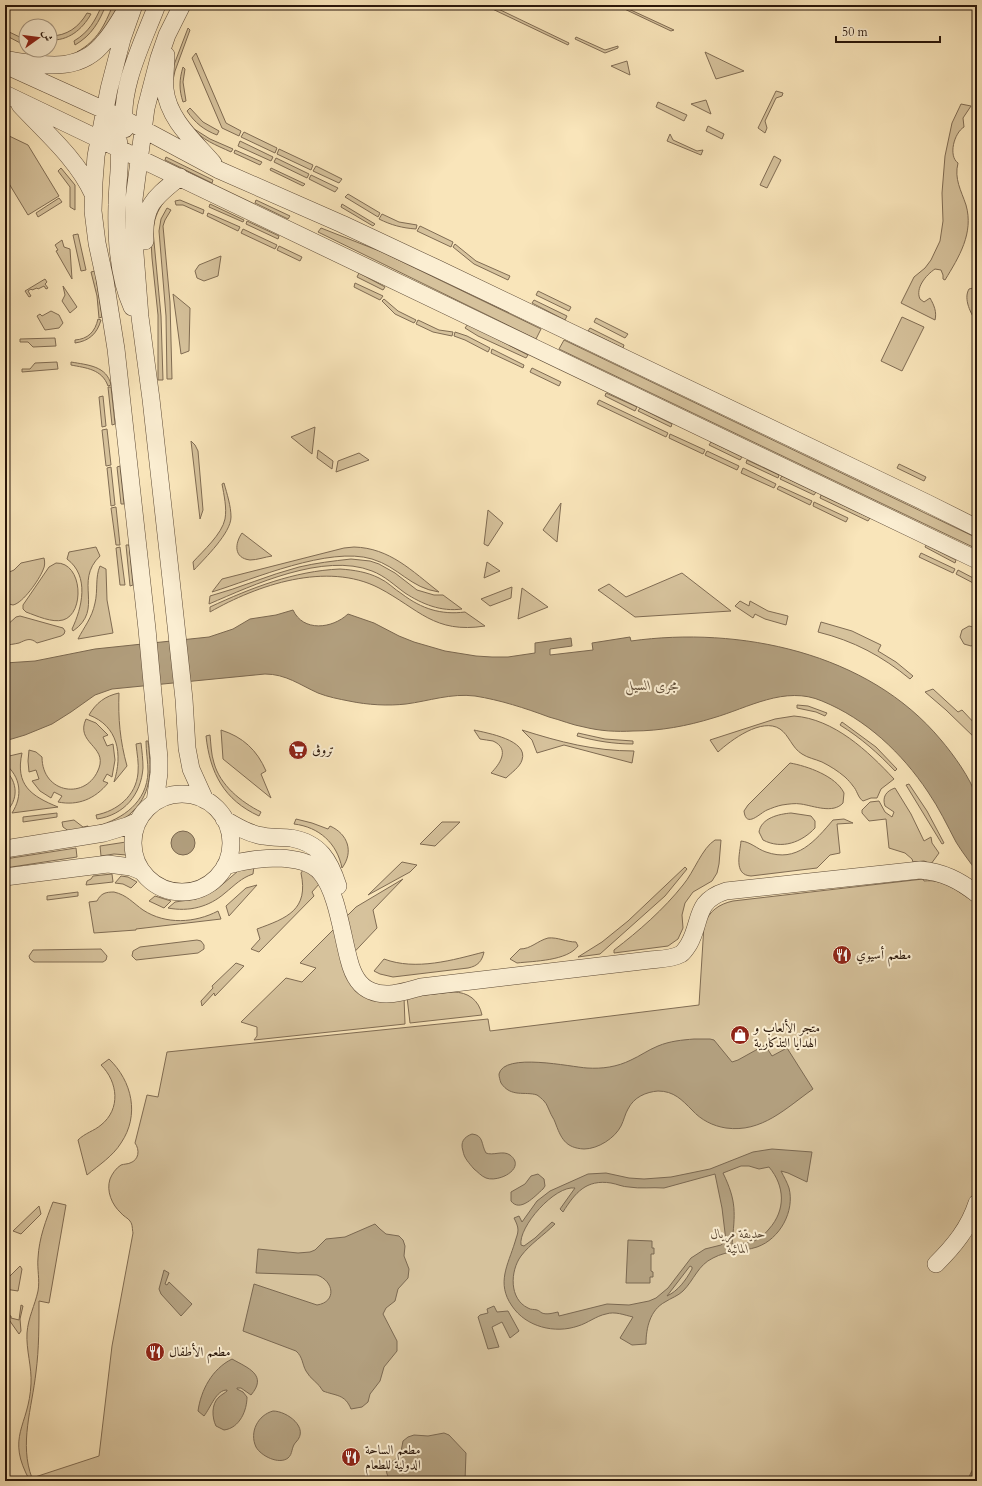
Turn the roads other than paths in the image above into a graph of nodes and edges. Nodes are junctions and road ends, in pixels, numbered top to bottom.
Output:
1 (130, 5) edge
2 (134, 5) edge
3 (157, 5) edge
4 (182, 5) edge
5 (167, 35) junction
6 (5, 60) edge
7 (5, 65) edge
8 (9, 96) edge
9 (105, 111) junction
10 (124, 119) junction
11 (143, 129) junction
12 (99, 139) junction
13 (120, 149) junction
14 (139, 158) junction
15 (219, 170) junction
16 (180, 177) junction
17 (93, 195) junction
18 (140, 317) junction
19 (977, 528) edge
20 (977, 560) edge
21 (205, 800) junction
22 (155, 802) junction
23 (224, 819) junction
24 (138, 821) junction
25 (5, 849) edge
26 (225, 866) junction
27 (141, 871) junction
28 (5, 877) edge
29 (977, 894) edge
30 (355, 966) junction
31 (977, 1203) edge
32 (936, 1264) dead end

1 - 6 street
2 - 9 street
3 - 10 street
4 - 5 street
5 - 11 street
5 - 15 street
7 - 9 street
8 - 12 street
8 - 17 street
9 - 10 street
9 - 12 street
9 - 13 street
10 - 11 street
10 - 14 street
11 - 14 street
11 - 15 street
12 - 13 street
12 - 17 street
13 - 14 street
13 - 18 street
14 - 16 street
14 - 18 street
15 - 19 street
16 - 18 street
16 - 20 street
17 - 22 street
18 - 21 street
21 - 22 street
21 - 23 street
22 - 24 street
23 - 26 street
23 - 30 street
24 - 25 street
24 - 27 street
26 - 27 street
26 - 30 street
27 - 28 street
29 - 30 street
31 - 32 street

